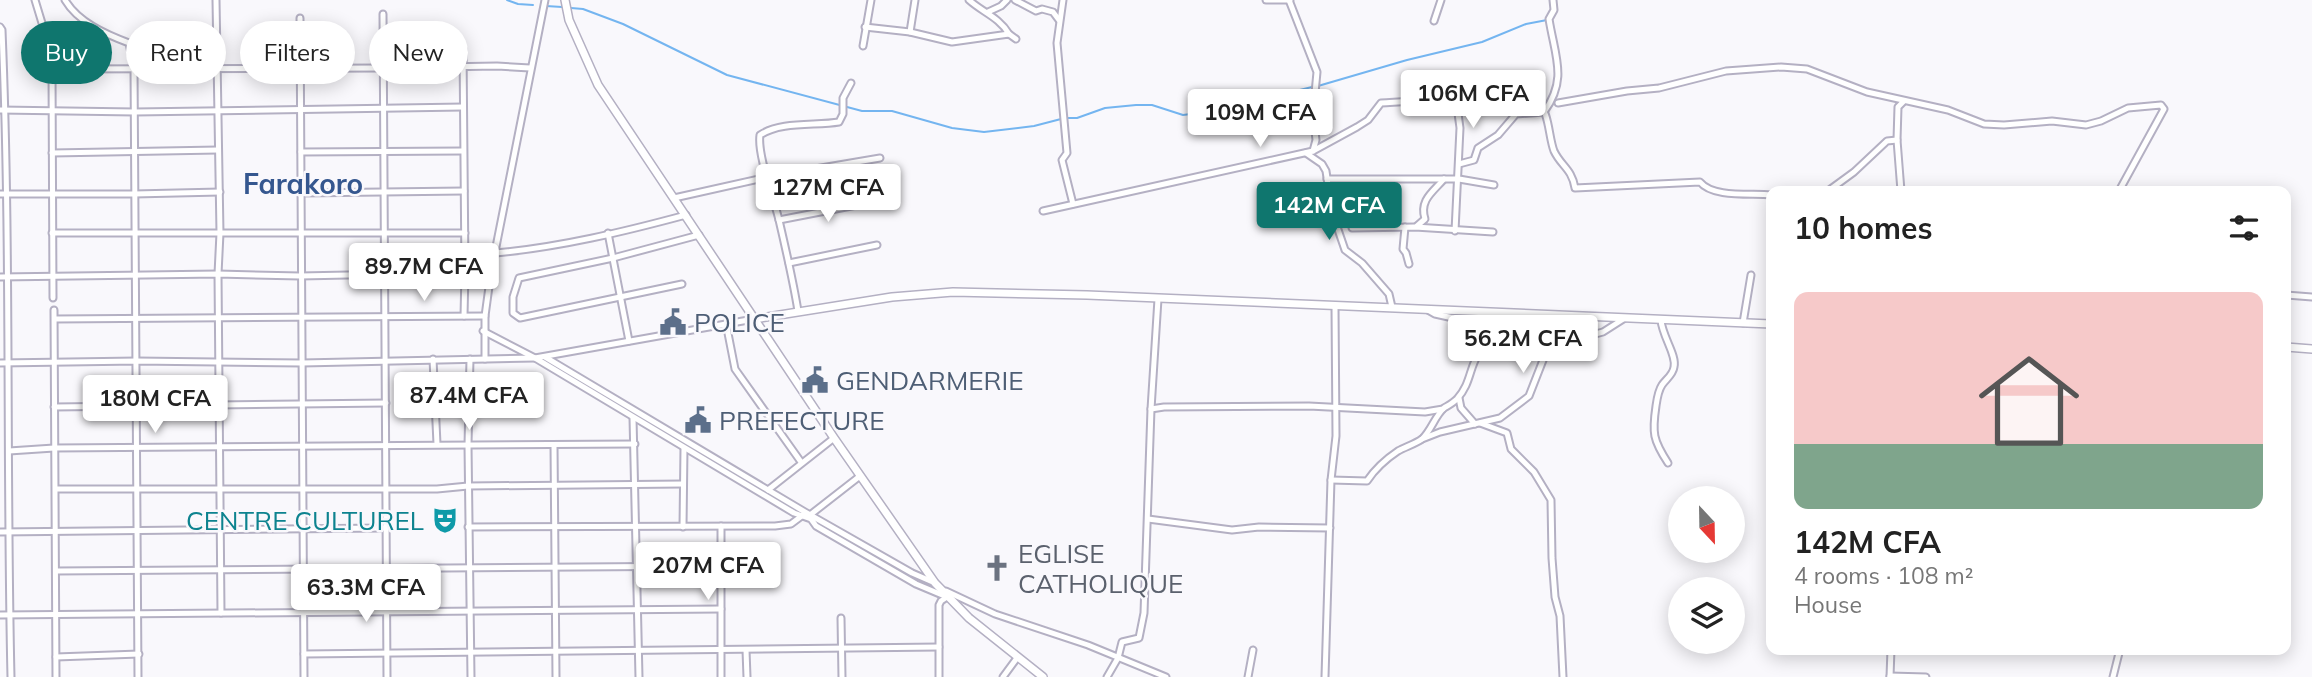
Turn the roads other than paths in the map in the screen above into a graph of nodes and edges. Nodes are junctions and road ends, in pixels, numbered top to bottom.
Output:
1 (35, 0) edge
2 (65, 0) edge
3 (216, 0) edge
4 (545, 0) edge
5 (565, 0) edge
6 (871, 0) edge
7 (915, 0) edge
8 (969, 0) edge
9 (1007, 0) edge
10 (1015, 0) edge
11 (1063, 0) edge
12 (1266, 0) edge
13 (1289, 0) edge
14 (1441, 0) edge
15 (1553, 0) edge
16 (988, 12) junction
17 (383, 14) dead end
18 (1059, 20) junction
19 (41, 21) edge
20 (216, 21) edge
21 (383, 21) edge
22 (1434, 21) dead end
23 (0, 27) edge
24 (865, 27) junction
25 (909, 32) junction
26 (1009, 34) junction
27 (1016, 39) dead end
28 (126, 42) edge
29 (863, 46) dead end
30 (468, 66) edge
31 (530, 68) junction
32 (851, 83) dead end
33 (51, 84) edge
34 (134, 84) edge
35 (217, 84) edge
36 (300, 84) edge
37 (383, 84) edge
38 (464, 84) edge
39 (1463, 92) junction
40 (1904, 101) junction
41 (1559, 103) dead end
42 (463, 107) junction
43 (383, 108) junction
44 (300, 109) junction
45 (3, 110) edge
46 (53, 111) junction
47 (217, 111) junction
48 (135, 112) junction
49 (1544, 112) junction
50 (1897, 140) junction
51 (219, 150) junction
52 (133, 151) junction
53 (463, 151) junction
54 (300, 152) junction
55 (383, 152) junction
56 (1310, 152) junction
57 (52, 153) junction
58 (880, 158) dead end
59 (1459, 164) junction
60 (768, 177) junction
61 (1326, 178) junction
62 (1444, 179) junction
63 (1459, 179) junction
64 (1494, 185) dead end
65 (1835, 186) edge
66 (1901, 186) edge
67 (2122, 186) edge
68 (464, 191) junction
69 (219, 192) junction
70 (384, 192) junction
71 (3, 193) edge
72 (301, 193) junction
73 (134, 194) junction
74 (52, 195) junction
75 (1766, 195) edge
76 (674, 198) junction
77 (872, 202) dead end
78 (1073, 204) junction
79 (1043, 211) dead end
80 (685, 215) junction
81 (779, 220) junction
82 (1405, 227) junction
83 (1415, 227) junction
84 (1352, 228) dead end
85 (1455, 230) junction
86 (301, 232) junction
87 (1493, 232) dead end
88 (52, 233) junction
89 (220, 233) junction
90 (384, 233) junction
91 (465, 233) junction
92 (608, 233) junction
93 (135, 235) junction
94 (699, 235) junction
95 (877, 245) dead end
96 (496, 253) junction
97 (613, 257) junction
98 (789, 264) junction
99 (1409, 264) dead end
100 (465, 272) junction
101 (491, 272) junction
102 (218, 274) junction
103 (385, 275) junction
104 (1751, 275) dead end
105 (136, 276) junction
106 (300, 276) junction
107 (4, 277) edge
108 (53, 277) junction
109 (682, 284) dead end
110 (2291, 295) edge
111 (620, 296) junction
112 (2312, 297) edge
113 (53, 298) dead end
114 (1158, 299) junction
115 (1335, 306) junction
116 (1392, 307) junction
117 (54, 310) dead end
118 (1429, 310) junction
119 (797, 311) junction
120 (464, 316) junction
121 (485, 316) junction
122 (301, 317) junction
123 (385, 317) junction
124 (137, 318) junction
125 (1625, 318) junction
126 (55, 319) junction
127 (754, 319) junction
128 (220, 320) junction
129 (1661, 320) junction
130 (726, 323) junction
131 (1743, 323) junction
132 (1766, 324) edge
133 (484, 331) junction
134 (629, 341) junction
135 (2291, 347) edge
136 (2312, 349) edge
137 (545, 357) junction
138 (535, 358) junction
139 (433, 359) junction
140 (470, 359) junction
141 (485, 359) junction
142 (137, 361) junction
143 (220, 361) junction
144 (386, 361) junction
145 (0, 363) edge
146 (9, 363) junction
147 (53, 363) junction
148 (302, 363) junction
149 (1459, 398) junction
150 (386, 403) junction
151 (219, 404) junction
152 (302, 404) junction
153 (138, 406) junction
154 (54, 407) junction
155 (1336, 407) junction
156 (1151, 409) junction
157 (1443, 409) junction
158 (633, 418) junction
159 (1478, 424) junction
160 (834, 438) junction
161 (1422, 439) junction
162 (685, 441) junction
163 (437, 444) junction
164 (635, 444) junction
165 (468, 445) junction
166 (554, 445) junction
167 (219, 447) junction
168 (386, 447) junction
169 (54, 448) junction
170 (302, 448) junction
171 (137, 449) junction
172 (684, 449) junction
173 (9, 451) junction
174 (801, 462) junction
175 (1668, 463) dead end
176 (0, 467) edge
177 (8, 467) junction
178 (860, 477) junction
179 (1331, 480) junction
180 (683, 484) junction
181 (554, 485) junction
182 (635, 485) junction
183 (468, 486) junction
184 (386, 488) junction
185 (56, 489) junction
186 (302, 489) junction
187 (136, 490) junction
188 (221, 490) junction
189 (768, 490) junction
190 (805, 515) junction
191 (1148, 519) junction
192 (721, 526) junction
193 (468, 527) junction
194 (554, 527) junction
195 (637, 527) junction
196 (683, 527) junction
197 (386, 528) junction
198 (1330, 528) junction
199 (221, 529) junction
200 (139, 530) junction
201 (303, 530) junction
202 (0, 532) edge
203 (9, 532) junction
204 (56, 532) junction
205 (721, 566) junction
206 (637, 567) junction
207 (304, 568) junction
208 (386, 568) junction
209 (469, 568) junction
210 (555, 568) junction
211 (220, 569) junction
212 (138, 570) junction
213 (56, 571) junction
214 (937, 586) junction
215 (947, 597) junction
216 (721, 609) junction
217 (386, 610) junction
218 (470, 610) junction
219 (638, 610) junction
220 (304, 611) junction
221 (555, 611) junction
222 (221, 613) junction
223 (55, 614) junction
224 (139, 614) junction
225 (0, 615) edge
226 (10, 615) junction
227 (841, 618) dead end
228 (939, 647) junction
229 (843, 648) junction
230 (638, 650) junction
231 (721, 650) junction
232 (746, 650) junction
233 (1253, 650) dead end
234 (471, 653) junction
235 (555, 653) junction
236 (139, 654) junction
237 (304, 654) junction
238 (386, 654) junction
239 (1891, 655) edge
240 (2118, 655) edge
241 (56, 657) junction
242 (1017, 658) junction
243 (1118, 658) junction
244 (1890, 676) edge
245 (11, 677) edge
246 (56, 677) edge
247 (138, 677) edge
248 (304, 677) edge
249 (387, 677) edge
250 (471, 677) edge
251 (556, 677) edge
252 (639, 677) edge
253 (721, 677) edge
254 (747, 677) edge
255 (842, 677) edge
256 (939, 677) edge
257 (1003, 677) edge
258 (1043, 677) edge
259 (1107, 677) edge
260 (1166, 677) edge
261 (1248, 677) edge
262 (1325, 677) edge
263 (1563, 677) edge
264 (1926, 677) edge
265 (2113, 677) edge

1 - 19 street
2 - 28 street
3 - 20 street
4 - 31 street
5 - 76 highway
6 - 24 street
7 - 25 street
8 - 16 street
9 - 16 street
10 - 18 street
11 - 18 street
12 - 13 street
13 - 56 street
14 - 22 street
15 - 49 street
16 - 26 street
17 - 21 street
18 - 78 street
23 - 45 street
24 - 25 street
24 - 29 street
25 - 26 street
26 - 27 street
30 - 31 street
31 - 96 street
32 - 60 street
33 - 46 street
34 - 48 street
35 - 47 street
36 - 44 street
37 - 43 street
38 - 42 street
39 - 49 street
39 - 56 street
39 - 59 street
40 - 41 street
40 - 50 street
40 - 67 street
42 - 43 street
42 - 53 street
43 - 44 street
43 - 55 street
44 - 47 street
44 - 54 street
45 - 46 street
45 - 71 street
46 - 48 street
46 - 57 street
47 - 48 street
47 - 51 street
48 - 52 street
49 - 59 street
49 - 75 street
50 - 65 street
50 - 66 street
51 - 52 street
51 - 69 street
52 - 57 street
52 - 73 street
53 - 55 street
53 - 68 street
54 - 55 street
54 - 72 street
55 - 70 street
56 - 61 street
56 - 78 street
57 - 74 street
58 - 60 street
59 - 63 street
60 - 76 street
60 - 81 street
61 - 62 street
61 - 116 street
62 - 63 street
62 - 83 street
63 - 64 street
63 - 85 street
68 - 70 street
68 - 91 street
69 - 73 street
69 - 89 street
70 - 72 street
70 - 90 street
71 - 74 street
71 - 107 street
72 - 86 street
73 - 74 street
73 - 93 street
74 - 88 street
76 - 80 highway
77 - 81 street
78 - 79 street
80 - 92 street
80 - 94 highway
81 - 98 street
82 - 83 street
82 - 84 street
82 - 99 street
83 - 85 street
85 - 87 street
86 - 89 street
86 - 90 street
86 - 106 street
88 - 93 street
88 - 108 street
89 - 93 street
89 - 102 street
90 - 91 street
90 - 103 street
91 - 100 street
92 - 96 street
92 - 97 street
93 - 105 street
94 - 97 street
94 - 127 highway
95 - 98 street
96 - 101 street
97 - 111 street
97 - 111 street
98 - 119 street
100 - 101 street
100 - 103 street
100 - 120 street
101 - 121 street
102 - 105 street
102 - 106 street
102 - 128 street
103 - 106 street
103 - 123 street
104 - 131 street
105 - 108 street
105 - 124 street
106 - 122 street
107 - 108 street
107 - 146 street
108 - 113 street
109 - 111 street
110 - 112 street
111 - 134 street
114 - 115 highway
114 - 119 highway
114 - 156 street
115 - 116 highway
115 - 155 street
116 - 118 highway
117 - 126 street
118 - 125 highway
118 - 149 street
119 - 127 highway
120 - 121 street
120 - 123 street
121 - 133 street
122 - 123 street
122 - 128 street
122 - 148 street
123 - 144 street
124 - 126 street
124 - 128 street
124 - 142 street
125 - 129 highway
125 - 159 street
126 - 147 street
127 - 130 street
127 - 160 highway
128 - 143 street
129 - 131 highway
129 - 175 street
130 - 134 street
130 - 174 street
131 - 132 highway
133 - 138 street
133 - 141 street
134 - 137 street
135 - 136 highway
137 - 138 street
137 - 162 street
138 - 141 street
138 - 158 street
139 - 140 street
139 - 144 street
139 - 163 street
140 - 141 street
140 - 165 street
142 - 143 street
142 - 147 street
142 - 153 street
143 - 148 street
143 - 151 street
144 - 148 street
144 - 150 street
145 - 146 street
146 - 147 street
146 - 173 street
147 - 154 street
148 - 152 street
149 - 157 street
149 - 159 street
150 - 152 street
150 - 168 street
151 - 152 street
151 - 153 street
151 - 167 street
152 - 170 street
153 - 154 street
153 - 171 street
154 - 169 street
155 - 156 street
155 - 157 street
155 - 179 street
156 - 191 street
157 - 161 street
158 - 164 street
158 - 172 street
159 - 161 street
159 - 263 street
160 - 174 street
160 - 178 highway
161 - 179 street
162 - 172 street
162 - 189 street
163 - 165 street
163 - 168 street
164 - 166 street
164 - 182 street
165 - 166 street
165 - 183 street
166 - 181 street
167 - 170 street
167 - 171 street
167 - 188 street
168 - 170 street
168 - 184 street
169 - 171 street
169 - 173 street
169 - 185 street
170 - 186 street
171 - 187 street
172 - 180 street
172 - 190 street
173 - 177 street
174 - 189 street
176 - 177 street
177 - 203 street
178 - 190 street
178 - 214 highway
179 - 198 street
180 - 182 street
180 - 196 street
181 - 182 street
181 - 183 street
181 - 194 street
182 - 195 street
183 - 184 street
183 - 193 street
184 - 186 street
184 - 197 street
185 - 187 street
185 - 204 street
186 - 188 street
186 - 201 street
187 - 188 street
187 - 200 street
188 - 199 street
189 - 190 street
190 - 192 street
190 - 214 street
190 - 215 street
191 - 198 street
191 - 243 street
192 - 196 street
192 - 205 street
193 - 194 street
193 - 209 street
194 - 195 street
194 - 210 street
195 - 196 street
195 - 206 street
197 - 201 street
197 - 208 street
198 - 262 street
199 - 200 street
199 - 201 street
199 - 211 street
200 - 204 street
200 - 212 street
201 - 207 street
202 - 203 street
203 - 204 street
203 - 226 street
204 - 213 street
205 - 206 street
205 - 216 street
206 - 210 street
206 - 219 street
207 - 208 street
207 - 211 street
207 - 220 street
208 - 209 street
208 - 217 street
209 - 210 street
209 - 218 street
210 - 221 street
211 - 212 street
211 - 222 street
212 - 213 street
212 - 224 street
213 - 223 street
214 - 215 highway
214 - 243 street
215 - 228 street
215 - 242 highway
216 - 219 street
216 - 231 street
217 - 218 street
217 - 220 street
217 - 238 street
218 - 221 street
218 - 234 street
219 - 221 street
219 - 230 street
220 - 222 street
220 - 237 street
221 - 235 street
222 - 224 street
223 - 224 street
223 - 226 street
223 - 241 street
224 - 236 street
225 - 226 street
226 - 245 street
227 - 229 street
228 - 229 street
228 - 256 street
229 - 232 street
229 - 255 street
230 - 231 street
230 - 235 street
230 - 252 street
231 - 232 street
231 - 253 street
232 - 254 street
233 - 261 street
234 - 235 street
234 - 238 street
234 - 250 street
235 - 251 street
236 - 241 street
236 - 247 street
237 - 238 street
237 - 248 street
238 - 249 street
239 - 244 street
240 - 265 street
241 - 246 street
242 - 257 street
242 - 258 highway
243 - 259 street
243 - 260 street
244 - 264 street

